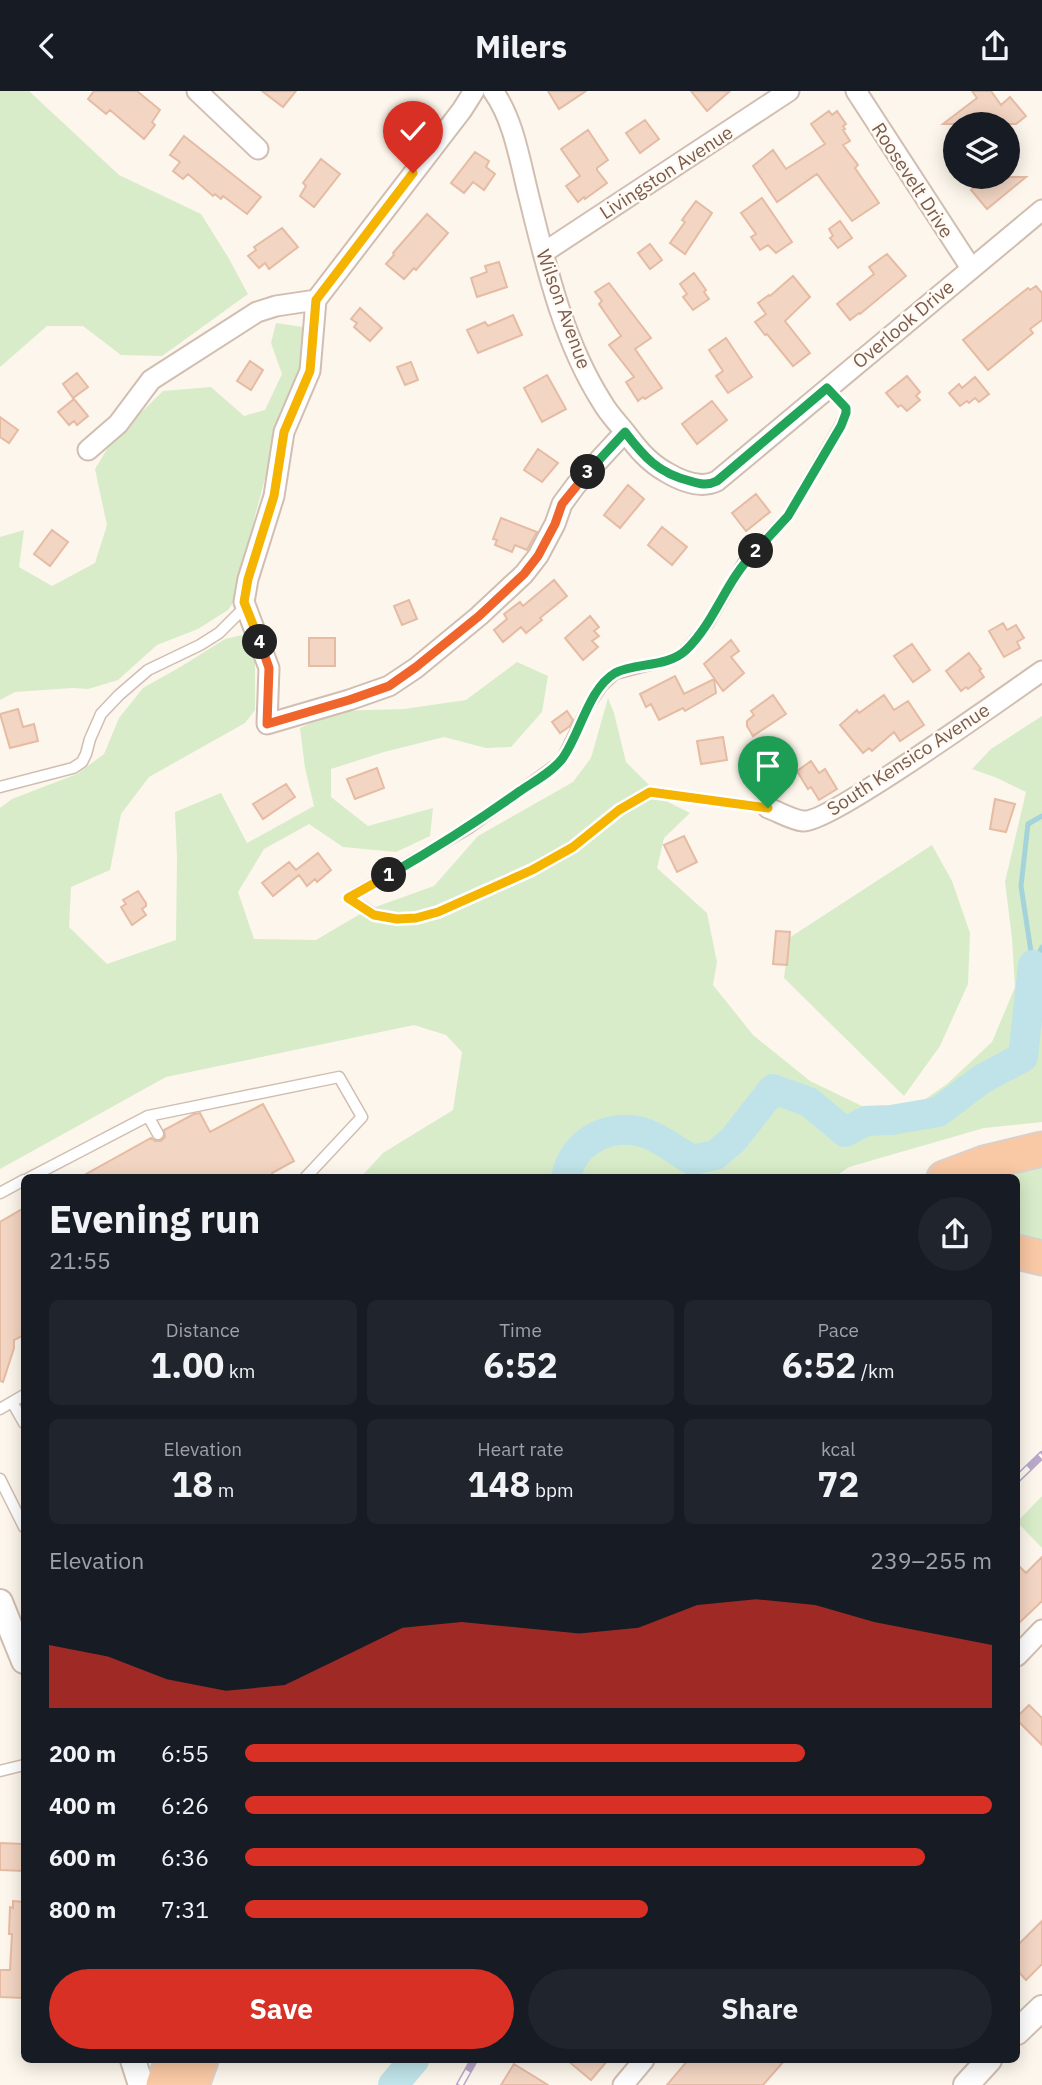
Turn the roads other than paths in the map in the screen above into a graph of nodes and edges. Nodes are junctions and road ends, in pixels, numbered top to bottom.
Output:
1 (474, 91) edge
2 (493, 91) edge
3 (789, 91) edge
4 (856, 91) edge
5 (201, 92) edge
6 (258, 149) dead end
7 (1042, 210) edge
8 (543, 253) junction
9 (971, 268) junction
10 (316, 300) junction
11 (827, 388) junction
12 (625, 432) junction
13 (88, 450) dead end
14 (697, 484) joint
15 (246, 606) junction
16 (1042, 671) edge
17 (0, 787) edge
18 (768, 808) joint
19 (148, 1116) junction
20 (158, 1134) dead end
21 (1042, 1149) edge
22 (37, 1174) edge
23 (309, 1174) edge
24 (955, 1174) edge
25 (21, 1182) edge
26 (0, 1193) edge
27 (1020, 1253) edge
28 (1042, 1258) edge
29 (21, 1397) edge
30 (12, 1402) junction
31 (0, 1409) edge
32 (21, 1418) edge
33 (0, 1479) edge
34 (21, 1521) edge
35 (0, 1602) edge
36 (19, 1628) edge
37 (1042, 1630) edge
38 (1020, 1653) edge
39 (21, 1766) edge
40 (0, 1771) edge
41 (1042, 2008) edge
42 (1020, 2029) edge
43 (134, 2063) edge
44 (171, 2063) edge
45 (200, 2063) edge
46 (641, 2063) edge
47 (986, 2063) edge
48 (141, 2085) edge
49 (163, 2085) edge
50 (192, 2085) edge
51 (623, 2085) edge
52 (966, 2085) edge

1 - 10 street
2 - 8 street, Wilson Avenue
3 - 8 street, Livingston Avenue
4 - 9 street, Roosevelt Drive
5 - 6 street
7 - 9 street, Overlook Drive
8 - 12 street, Wilson Avenue
9 - 11 street, Overlook Drive
10 - 13 street
10 - 15 street
11 - 14 street, Overlook Drive
11 - 18 lane
12 - 14 street, Wilson Avenue
12 - 15 street
15 - 17 lane
16 - 18 street, South Kensico Avenue
19 - 20 lane
19 - 22 lane
19 - 23 lane
21 - 24 highway
25 - 26 lane
27 - 28 highway
29 - 30 lane
30 - 31 lane
30 - 32 lane
33 - 34 lane
35 - 36 street
37 - 38 street
39 - 40 lane
41 - 42 street
43 - 48 street
44 - 49 highway
45 - 50 highway
46 - 51 street
47 - 52 street

